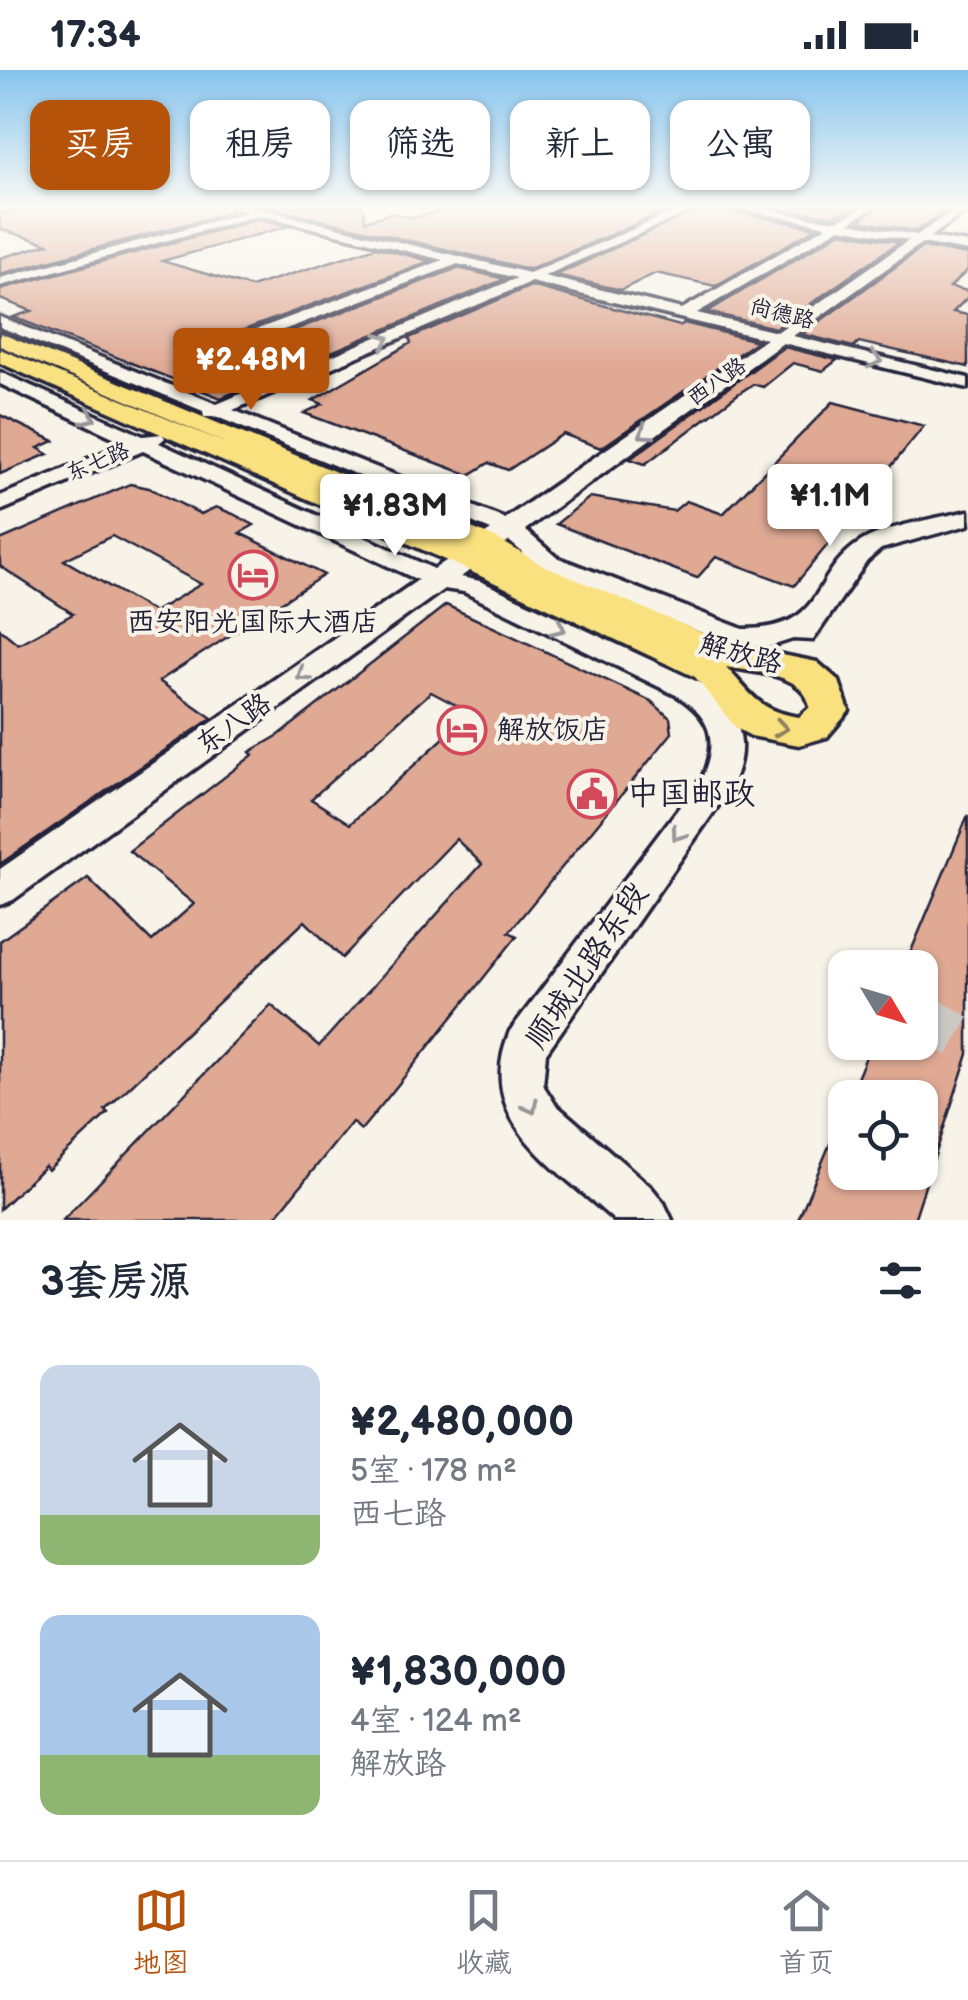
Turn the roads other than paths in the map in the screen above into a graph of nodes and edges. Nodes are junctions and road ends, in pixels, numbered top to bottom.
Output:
1 (83, 260) edge
2 (456, 260) edge
3 (461, 260) edge
4 (571, 260) edge
5 (777, 260) edge
6 (891, 260) edge
7 (530, 277) junction
8 (0, 282) edge
9 (686, 314) junction
10 (0, 322) edge
11 (782, 338) junction
12 (0, 339) edge
13 (0, 355) edge
14 (0, 377) edge
15 (292, 379) junction
16 (968, 382) edge
17 (196, 420) junction
18 (144, 442) junction
19 (0, 504) edge
20 (966, 518) edge
21 (475, 560) junction
22 (752, 652) junction
23 (0, 889) edge
24 (648, 1220) edge

1 - 8 street
2 - 15 street
3 - 7 street, 尚德路
4 - 7 street, 东七路
5 - 9 street
6 - 11 street, 西八路
7 - 9 street, 尚德路
15 -> 7 street, 东七路
9 - 11 street, 尚德路
10 - 17 street
11 -> 16 street, 尚德路
11 -> 21 street, 西八路
12 - 17 main road, 解放路
13 - 17 main road, 解放路
14 -> 18 street
15 - 17 street, 东七路
17 - 18 street, 东七路
17 - 21 main road, 解放路
18 - 19 street, 东七路
18 - 21 street
20 - 22 street
21 - 22 main road, 解放路
21 - 22 street
21 -> 22 main road, 解放路
21 -> 23 street, 东八路
21 -> 24 street, 顺城北路东段

